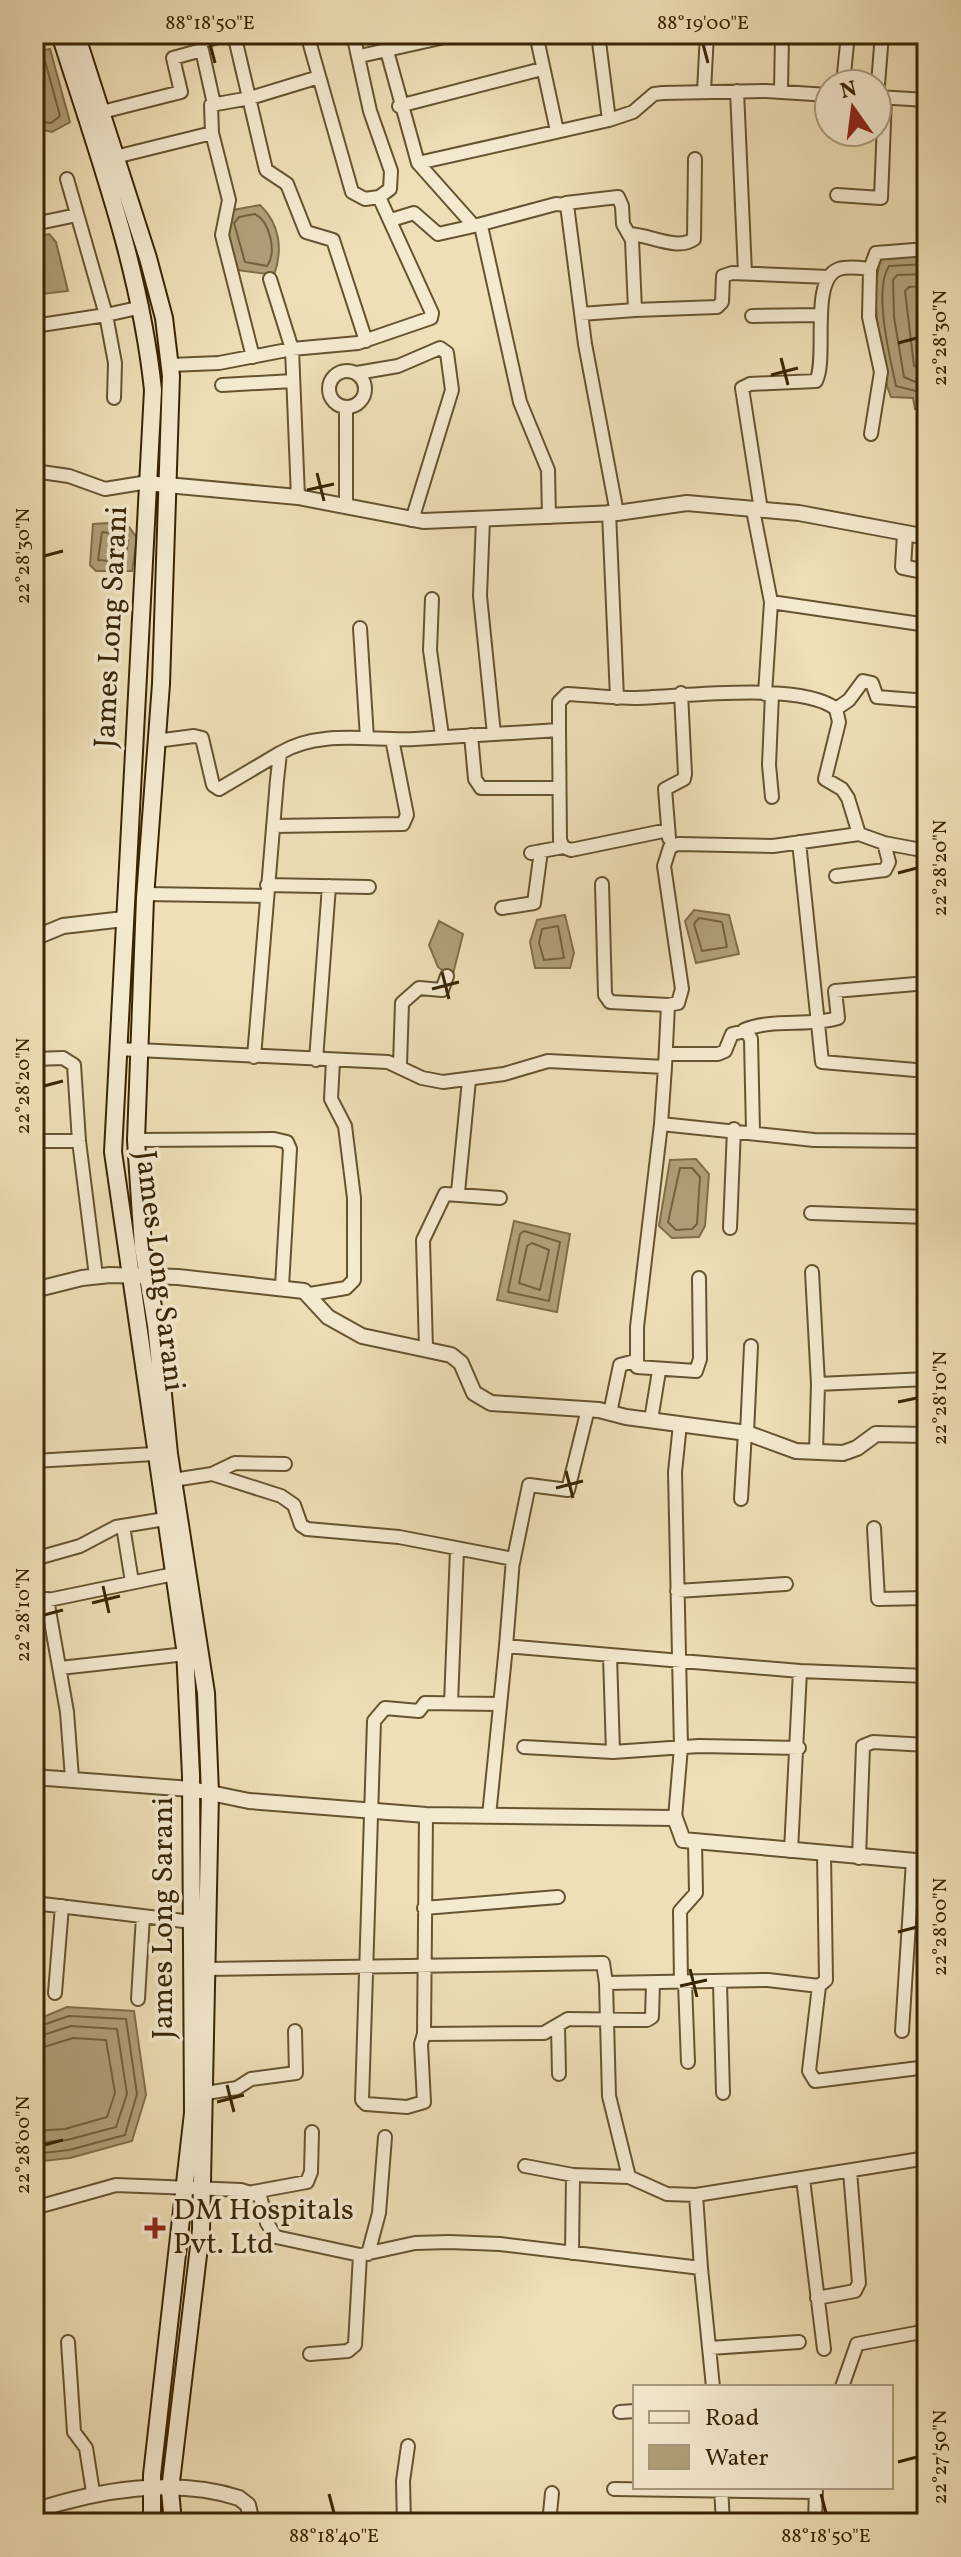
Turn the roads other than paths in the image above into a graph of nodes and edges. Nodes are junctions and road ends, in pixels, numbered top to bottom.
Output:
1 (60, 34) edge
2 (76, 34) edge
3 (205, 34) edge
4 (232, 34) edge
5 (307, 34) edge
6 (353, 34) edge
7 (458, 34) edge
8 (536, 34) edge
9 (598, 34) edge
10 (707, 34) edge
11 (782, 34) edge
12 (848, 34) edge
13 (882, 34) edge
14 (439, 37) edge
15 (387, 51) junction
16 (360, 56) junction
17 (845, 68) edge
18 (879, 68) edge
19 (542, 69) junction
20 (319, 77) junction
21 (704, 91) junction
22 (737, 91) junction
23 (781, 92) junction
24 (813, 94) edge
25 (250, 98) junction
26 (893, 98) edge
27 (927, 100) edge
28 (214, 104) junction
29 (399, 106) junction
30 (102, 112) junction
31 (609, 120) junction
32 (557, 131) junction
33 (212, 133) junction
34 (883, 148) edge
35 (115, 157) junction
36 (695, 159) dead end
37 (418, 163) junction
38 (67, 179) dead end
39 (837, 195) dead end
40 (379, 197) junction
41 (566, 203) junction
42 (77, 215) junction
43 (391, 220) junction
44 (34, 224) edge
45 (477, 226) junction
46 (630, 234) junction
47 (927, 249) edge
48 (870, 269) junction
49 (745, 273) junction
50 (829, 277) junction
51 (270, 279) dead end
52 (142, 307) junction
53 (635, 310) junction
54 (581, 314) junction
55 (106, 315) junction
56 (820, 315) junction
57 (752, 316) dead end
58 (34, 326) edge
59 (366, 341) junction
60 (345, 345) junction
61 (292, 349) junction
62 (253, 357) junction
63 (170, 365) junction
64 (352, 372) junction
65 (293, 381) junction
66 (222, 385) dead end
67 (114, 398) dead end
68 (346, 408) junction
69 (871, 434) dead end
70 (34, 471) edge
71 (148, 482) junction
72 (167, 485) junction
73 (298, 497) junction
74 (346, 505) junction
75 (757, 510) junction
76 (613, 512) junction
77 (549, 517) junction
78 (483, 519) junction
79 (412, 520) junction
80 (905, 534) junction
81 (927, 537) edge
82 (927, 572) edge
83 (432, 599) dead end
84 (771, 602) junction
85 (927, 625) edge
86 (360, 628) dead end
87 (681, 693) junction
88 (768, 694) junction
89 (617, 698) junction
90 (927, 701) edge
91 (836, 709) junction
92 (135, 725) junction
93 (559, 730) junction
94 (494, 734) junction
95 (156, 735) junction
96 (471, 735) junction
97 (442, 736) junction
98 (367, 738) junction
99 (392, 739) junction
100 (280, 753) junction
101 (559, 788) junction
102 (772, 797) dead end
103 (273, 826) junction
104 (668, 830) junction
105 (859, 834) junction
106 (799, 842) junction
107 (884, 843) junction
108 (563, 847) junction
109 (670, 847) junction
110 (927, 851) edge
111 (836, 876) dead end
112 (602, 884) dead end
113 (329, 886) junction
114 (369, 887) dead end
115 (267, 890) junction
116 (145, 894) junction
117 (502, 908) dead end
118 (124, 919) junction
119 (34, 938) edge
120 (447, 976) dead end
121 (927, 983) edge
122 (668, 1005) junction
123 (819, 1023) junction
124 (744, 1030) junction
125 (117, 1049) junction
126 (139, 1051) junction
127 (254, 1057) junction
128 (34, 1059) edge
129 (316, 1060) junction
130 (666, 1060) junction
131 (333, 1061) junction
132 (400, 1065) junction
133 (927, 1071) edge
134 (469, 1080) junction
135 (661, 1124) junction
136 (734, 1129) junction
137 (753, 1131) junction
138 (136, 1140) junction
139 (34, 1141) edge
140 (79, 1141) junction
141 (927, 1141) edge
142 (458, 1192) junction
143 (500, 1198) dead end
144 (811, 1213) dead end
145 (927, 1217) edge
146 (730, 1228) dead end
147 (812, 1272) dead end
148 (96, 1276) junction
149 (130, 1277) junction
150 (149, 1277) junction
151 (699, 1278) dead end
152 (282, 1286) junction
153 (34, 1290) edge
154 (310, 1294) junction
155 (751, 1346) dead end
156 (426, 1349) junction
157 (635, 1361) junction
158 (659, 1371) junction
159 (927, 1379) edge
160 (818, 1384) junction
161 (588, 1409) junction
162 (610, 1413) junction
163 (651, 1420) junction
164 (680, 1424) junction
165 (746, 1432) junction
166 (927, 1435) edge
167 (816, 1452) junction
168 (154, 1454) junction
169 (34, 1461) edge
170 (285, 1464) dead end
171 (212, 1474) junction
172 (173, 1480) junction
173 (741, 1499) dead end
174 (165, 1519) junction
175 (123, 1526) junction
176 (874, 1528) dead end
177 (457, 1550) junction
178 (34, 1559) edge
179 (513, 1563) junction
180 (179, 1573) junction
181 (132, 1582) junction
182 (786, 1584) dead end
183 (677, 1591) junction
184 (927, 1598) edge
185 (40, 1601) edge
186 (506, 1646) junction
187 (186, 1654) junction
188 (610, 1656) junction
189 (680, 1658) junction
190 (60, 1668) junction
191 (800, 1671) junction
192 (927, 1676) edge
193 (451, 1703) junction
194 (499, 1704) junction
195 (927, 1745) edge
196 (524, 1747) dead end
197 (681, 1747) junction
198 (799, 1748) junction
199 (613, 1752) junction
200 (34, 1777) edge
201 (72, 1778) junction
202 (191, 1789) junction
203 (210, 1793) junction
204 (927, 1806) edge
205 (373, 1810) junction
206 (426, 1815) junction
207 (489, 1816) junction
208 (675, 1818) junction
209 (695, 1842) junction
210 (791, 1851) junction
211 (824, 1854) junction
212 (859, 1858) junction
213 (921, 1862) edge
214 (558, 1897) dead end
215 (34, 1903) edge
216 (62, 1906) junction
217 (424, 1908) junction
218 (143, 1916) junction
219 (199, 1923) junction
220 (423, 1964) junction
221 (364, 1966) junction
222 (206, 1969) junction
223 (606, 1983) junction
224 (653, 1983) junction
225 (683, 1983) junction
226 (720, 1983) junction
227 (819, 1986) junction
228 (55, 1993) dead end
229 (138, 1999) dead end
230 (606, 2021) junction
231 (558, 2026) junction
232 (295, 2031) dead end
233 (902, 2031) dead end
234 (424, 2034) junction
235 (688, 2062) dead end
236 (927, 2067) edge
237 (559, 2074) dead end
238 (206, 2093) junction
239 (723, 2093) dead end
240 (312, 2132) dead end
241 (385, 2137) dead end
242 (927, 2158) edge
243 (525, 2166) dead end
244 (850, 2171) junction
245 (573, 2175) junction
246 (629, 2177) junction
247 (803, 2179) junction
248 (184, 2189) junction
249 (202, 2190) junction
250 (253, 2192) junction
251 (696, 2195) junction
252 (34, 2208) edge
253 (572, 2253) junction
254 (364, 2254) junction
255 (701, 2268) junction
256 (817, 2298) junction
257 (927, 2331) edge
258 (68, 2342) dead end
259 (799, 2342) dead end
260 (710, 2348) junction
261 (824, 2349) dead end
262 (310, 2354) dead end
263 (713, 2385) edge
264 (843, 2385) edge
265 (633, 2411) edge
266 (620, 2412) dead end
267 (408, 2446) dead end
268 (152, 2488) junction
269 (614, 2489) dead end
270 (633, 2489) edge
271 (721, 2489) edge
272 (816, 2489) edge
273 (170, 2490) junction
274 (93, 2492) junction
275 (552, 2493) dead end
276 (34, 2511) edge
277 (152, 2523) edge
278 (173, 2523) edge
279 (252, 2523) edge
280 (404, 2523) edge
281 (549, 2523) edge
282 (723, 2523) edge
283 (815, 2523) edge

1 - 52 main road, James Long Sarani
2 - 30 main road
3 - 4 street
4 - 25 street
5 - 20 street
6 - 16 street
7 - 14 street
8 - 19 street
9 - 31 street
10 - 21 street
11 - 23 street
12 - 17 street
13 - 18 street
14 - 15 street
15 - 16 street
15 - 29 street
16 - 40 street
19 - 29 street
19 - 32 street
20 - 25 street
20 - 40 street
21 - 22 street
21 - 31 street
22 - 23 street
22 - 49 street
23 - 24 street
25 - 28 street
25 - 59 street
26 - 27 street
28 - 30 street
28 - 33 street
29 - 37 street
30 - 35 main road
31 - 32 street
32 - 37 street
33 - 35 street
33 - 62 street
34 - 39 street
35 - 63 main road
36 - 46 street
37 - 45 street
38 - 42 street
40 - 43 street
41 - 45 street
41 - 46 street
41 - 54 street
42 - 44 street
42 - 55 street
43 - 45 street
43 - 59 street
45 - 77 street
46 - 53 street
47 - 48 street
48 - 50 street
48 - 69 street
49 - 50 street
49 - 53 street
50 - 56 street
51 - 61 street
52 - 55 street
52 - 71 main road, James Long Sarani
53 - 54 street
54 - 76 street
55 - 58 street
55 - 67 street
56 - 57 street
56 - 75 street
59 - 60 street
60 - 61 street
60 - 64 street
61 - 62 street
61 - 65 street
62 - 63 street
63 - 72 main road
64 - 68 street
64 - 68 street
64 - 79 street
65 - 66 street
65 - 73 street
68 - 74 street
70 - 71 street
71 - 72 street
71 - 92 main road, James Long Sarani
72 - 73 street
72 - 95 main road
73 - 74 street
74 - 79 street
75 - 76 street
75 - 80 street
75 - 84 street
76 - 77 street
76 - 89 street
77 - 78 street
78 - 79 street
78 - 94 street
80 - 81 street
80 - 82 street
83 - 97 street
84 - 85 street
84 - 88 street
86 - 98 street
87 - 88 street
87 - 89 street
87 - 104 street
88 - 91 street
88 - 102 street
89 - 93 street
90 - 91 street
91 - 105 street
92 - 95 main road
92 - 118 main road, James Long Sarani
93 - 94 street
93 - 101 street
94 - 96 street
95 - 100 street
95 - 116 main road
96 - 97 street
96 - 101 street
97 - 99 street
98 - 99 street
98 - 100 street
99 - 103 street
100 - 103 street
101 - 108 street
103 - 115 street
104 - 108 street
104 - 109 street
105 - 106 street
105 - 107 street
106 - 109 street
106 - 123 street
107 - 110 street
107 - 111 street
108 - 117 street
109 - 122 street
112 - 122 street
113 - 114 street
113 - 115 street
113 - 129 street
115 - 116 street
115 - 127 street
116 - 126 main road
118 - 119 street
118 - 125 main road, James Long Sarani
120 - 132 street
121 - 123 street
122 - 130 street
123 - 124 street
123 - 133 street
124 - 130 street
124 - 137 street
125 - 126 street
125 - 149 main road, James Long Sarani
126 - 127 street
126 - 138 main road
127 - 129 street
128 - 140 street
129 - 131 street
130 - 134 street
130 - 135 street
131 - 132 street
131 - 154 street
132 - 134 street
134 - 142 street
135 - 136 street
135 - 157 street
136 - 137 street
136 - 146 street
137 - 141 street
138 - 150 main road
138 - 152 street
139 - 140 street
140 - 148 street
142 - 143 street
142 - 156 street
144 - 145 street
147 - 160 street
148 - 149 street
148 - 153 street
149 - 150 street
149 - 168 main road, James Long Sarani
150 - 152 street
150 - 172 main road
151 - 158 street
152 - 154 street
154 - 156 street
155 - 165 street
156 - 161 street
157 - 158 street
157 - 162 street
158 - 163 street
159 - 160 street
160 - 167 street
161 - 162 street
161 - 179 street
162 - 163 street
163 - 164 street
164 - 165 street
164 - 183 street
165 - 167 street
165 - 173 street
166 - 167 street
168 - 169 street
168 - 174 main road, James Long Sarani
170 - 171 street
171 - 172 street
171 - 177 street
172 - 180 main road
174 - 175 street
174 - 180 main road, James Long Sarani
175 - 178 street
175 - 181 street
176 - 184 street
177 - 179 street
177 - 193 street
179 - 186 street
180 - 181 street
180 - 187 main road, James Long Sarani
180 - 203 main road
181 - 185 street
182 - 183 street
183 - 189 street
185 - 190 street
186 - 188 street
186 - 194 street
187 - 190 street
187 - 202 main road, James Long Sarani
188 - 189 street
188 - 199 street
189 - 191 street
189 - 197 street
190 - 201 street
191 - 192 street
191 - 198 street
193 - 194 street
193 - 205 street
194 - 207 street
195 - 212 street
196 - 199 street
197 - 198 street
197 - 199 street
197 - 208 street
198 - 210 street
200 - 201 street
201 - 202 street
202 - 203 street
202 - 219 main road, James Long Sarani
203 - 205 street
203 - 219 main road
204 - 213 street
205 - 206 street
205 - 221 street
206 - 207 street
206 - 217 street
207 - 208 street
208 - 209 street
209 - 210 street
209 - 225 street
210 - 211 street
211 - 212 street
211 - 227 street
212 - 213 street
213 - 233 street
214 - 217 street
215 - 216 street
216 - 218 street
216 - 228 street
217 - 220 street
218 - 219 street
218 - 229 street
219 - 222 main road
219 - 248 main road, James Long Sarani
220 - 221 street
220 - 223 street
220 - 234 street
221 - 222 street
221 - 234 street
222 - 238 main road
223 - 224 street
223 - 230 street
224 - 225 street
224 - 230 street
225 - 226 street
225 - 235 street
226 - 227 street
226 - 239 street
227 - 236 street
230 - 231 street
230 - 246 street
231 - 234 street
231 - 237 street
232 - 238 street
238 - 249 main road
240 - 250 street
241 - 254 street
242 - 244 street
243 - 245 street
244 - 247 street
244 - 256 street
245 - 246 street
245 - 253 street
246 - 251 street
247 - 251 street
247 - 256 street
248 - 249 street
248 - 252 street
248 - 268 main road, James Long Sarani
249 - 250 street
249 - 273 main road
250 - 254 street
251 - 255 street
253 - 254 street
253 - 255 street
254 - 262 street
255 - 260 street
256 - 261 street
257 - 264 street
258 - 274 street
259 - 260 street
260 - 263 street
265 - 266 street
267 - 280 street
268 - 273 street
268 - 274 street
268 - 277 main road, James Long Sarani
269 - 270 street
271 - 282 street
272 - 283 street
273 - 278 main road
273 - 279 street
274 - 276 street
275 - 281 street

